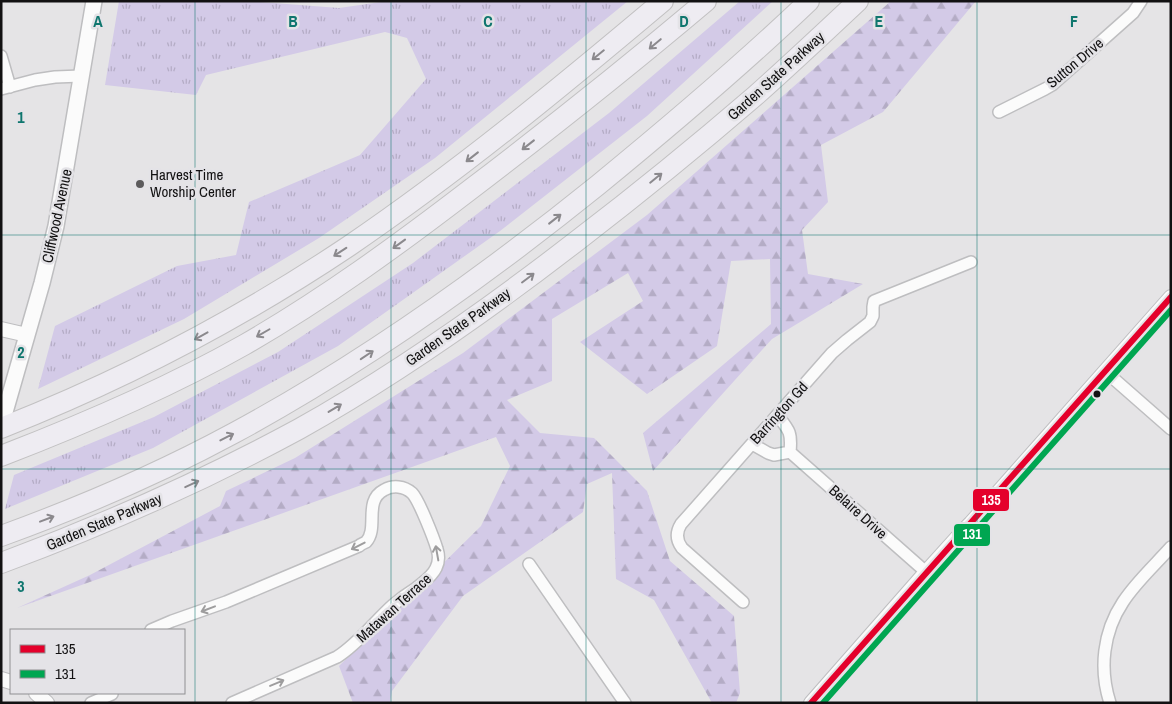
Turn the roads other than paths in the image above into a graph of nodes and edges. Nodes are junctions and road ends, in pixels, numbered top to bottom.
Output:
1 (94, 1) edge
2 (663, 1) edge
3 (706, 1) edge
4 (809, 1) edge
5 (858, 1) edge
6 (1141, 1) edge
7 (1, 56) edge
8 (81, 76) junction
9 (6, 88) edge
10 (999, 112) dead end
11 (972, 262) dead end
12 (1171, 297) edge
13 (1, 329) edge
14 (27, 335) junction
15 (1106, 372) junction
16 (777, 415) junction
17 (1, 428) edge
18 (1171, 429) edge
19 (752, 444) junction
20 (790, 452) junction
21 (1, 456) edge
22 (1, 536) edge
23 (1171, 546) edge
24 (1, 563) edge
25 (529, 564) dead end
26 (926, 572) junction
27 (743, 602) dead end
28 (153, 629) edge
29 (37, 694) edge
30 (113, 697) edge
31 (47, 703) edge
32 (91, 703) edge
33 (232, 703) edge
34 (625, 703) edge
35 (811, 703) edge
36 (1110, 703) edge

1 - 8 main road, Cliffwood Avenue
2 -> 17 highway
3 -> 21 highway
22 -> 4 highway, Garden State Parkway
24 -> 5 highway, Garden State Parkway
6 - 10 street, Sutton Drive
7 - 9 street
8 - 9 street
8 - 14 main road, Cliffwood Avenue
11 - 16 street, Barrington Gd
12 - 15 street
13 - 14 street
14 - 17 main road, Cliffwood Avenue
15 - 18 street
15 - 26 street
16 - 19 street, Barrington Gd
16 - 20 street
19 - 20 street
19 - 27 street, Barrington Gd
20 - 26 street, Belaire Drive
23 - 36 street
25 - 34 street
26 - 35 street
33 -> 28 street, Matawan Terrace
29 - 31 street
30 - 32 street

